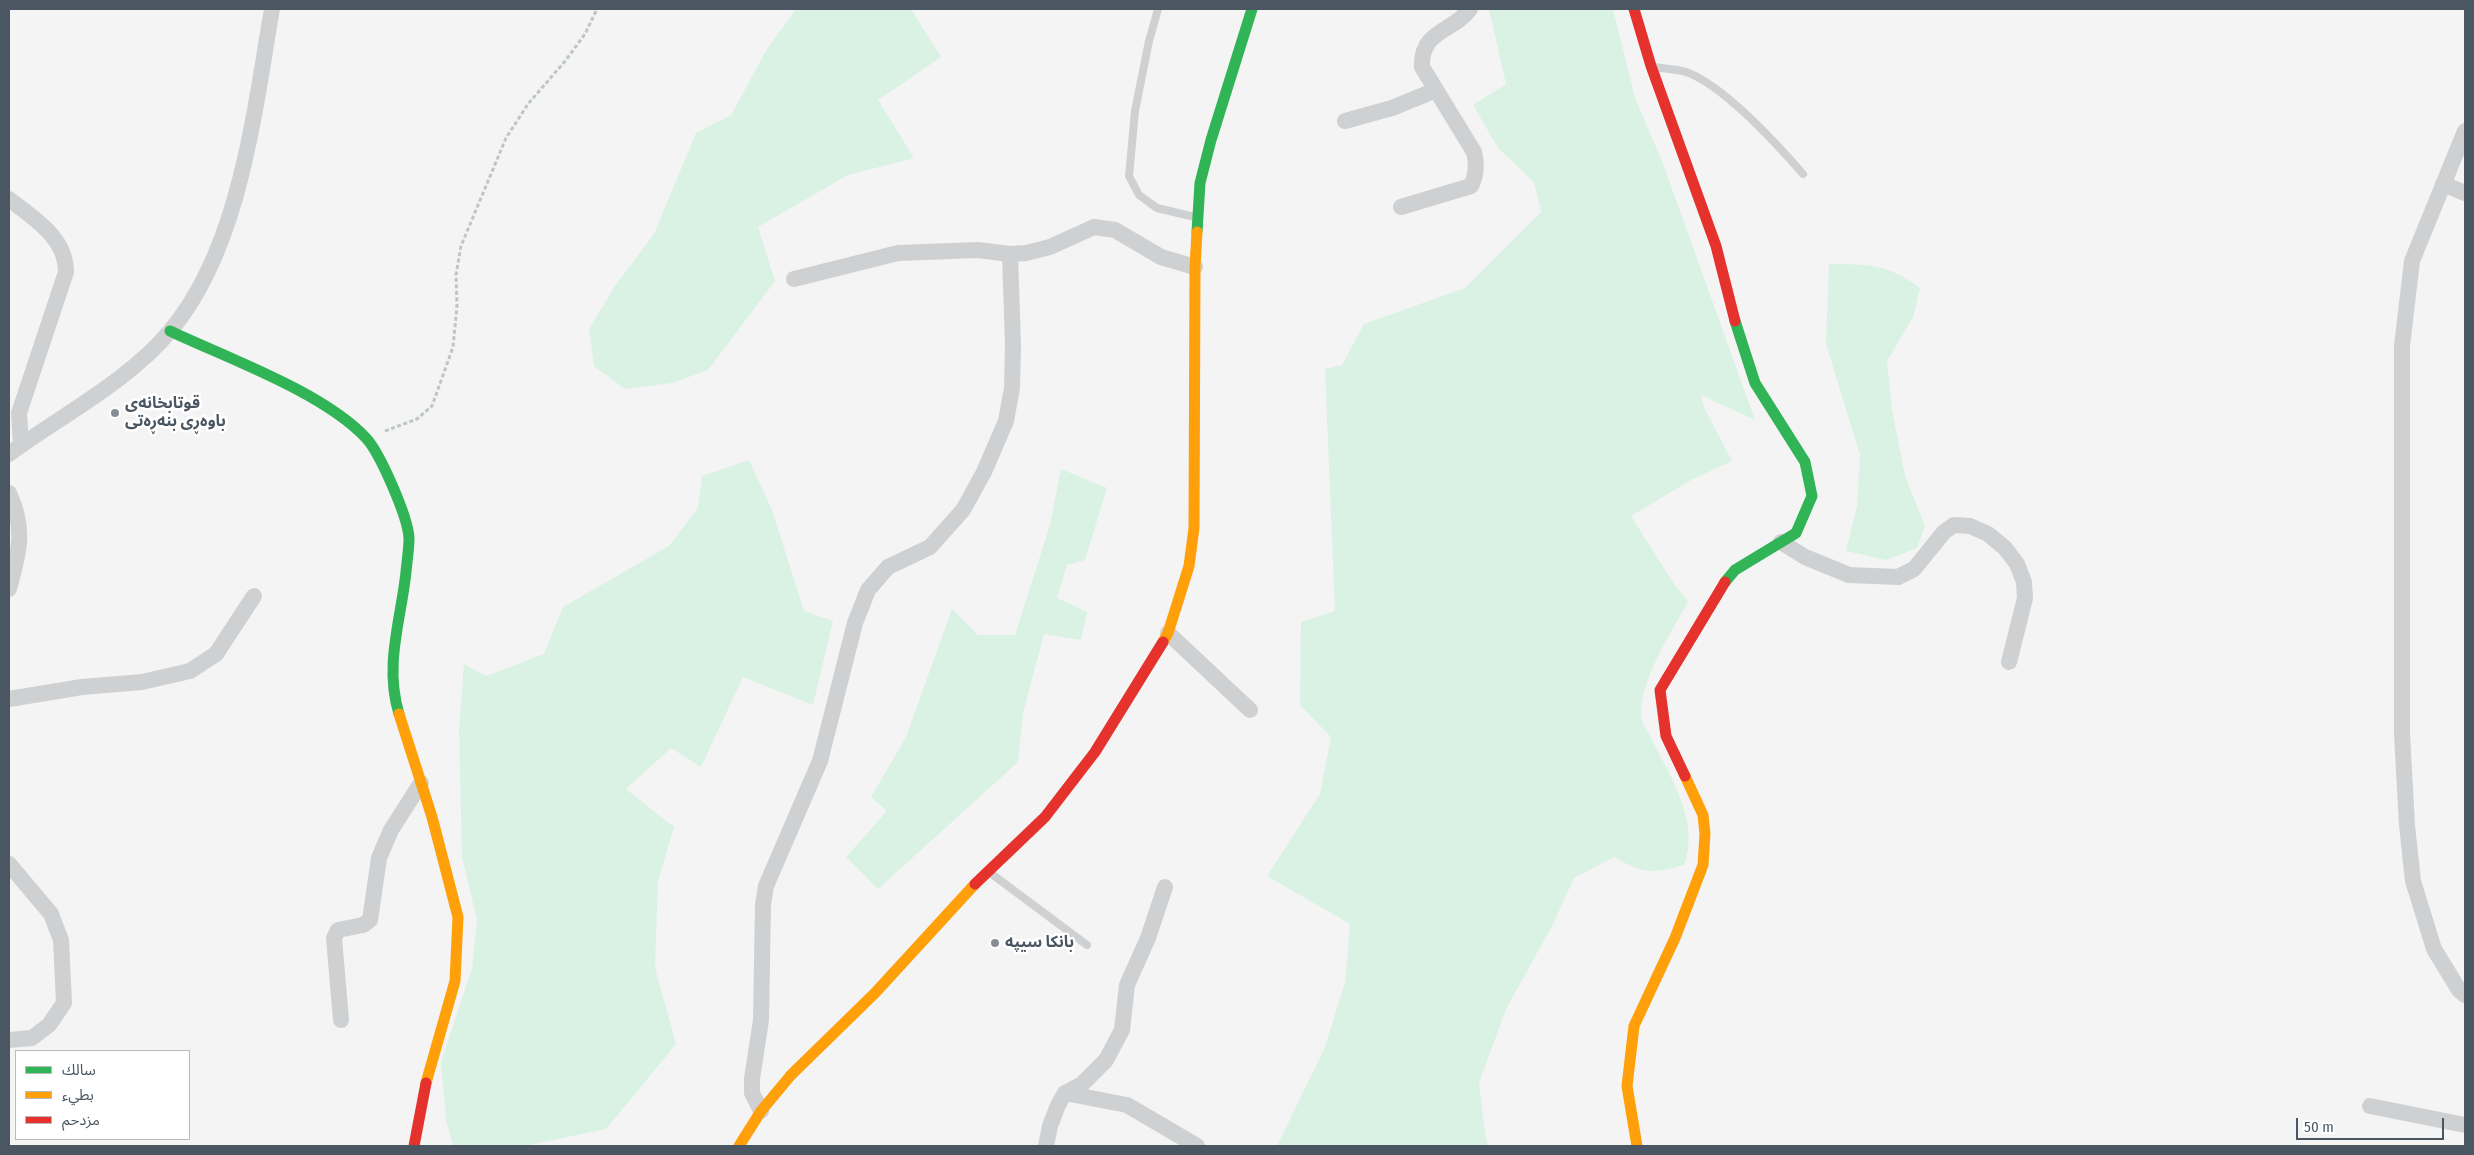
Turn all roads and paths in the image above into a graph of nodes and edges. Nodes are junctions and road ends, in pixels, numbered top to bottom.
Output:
1 (272, 9) edge
2 (597, 9) edge
3 (1158, 9) edge
4 (1252, 9) edge
5 (1470, 9) edge
6 (1634, 9) edge
7 (1651, 66) junction
8 (1436, 90) junction
9 (1345, 121) dead end
10 (2465, 131) edge
11 (1803, 174) dead end
12 (2443, 184) junction
13 (2465, 193) edge
14 (9, 200) edge
15 (1401, 207) dead end
16 (1197, 218) junction
17 (1010, 254) junction
18 (1195, 267) junction
19 (794, 279) dead end
20 (170, 331) junction
21 (366, 438) junction
22 (15, 450) edge
23 (9, 493) edge
24 (1781, 542) junction
25 (9, 589) edge
26 (254, 596) dead end
27 (1168, 634) junction
28 (2009, 662) dead end
29 (9, 699) edge
30 (1250, 710) dead end
31 (421, 782) junction
32 (9, 864) edge
33 (987, 870) junction
34 (1165, 887) dead end
35 (1087, 945) dead end
36 (2465, 995) edge
37 (341, 1020) dead end
38 (9, 1040) edge
39 (1065, 1093) junction
40 (2370, 1106) dead end
41 (761, 1111) junction
42 (2465, 1125) edge
43 (414, 1146) edge
44 (739, 1146) edge
45 (1046, 1146) edge
46 (1198, 1146) edge
47 (1637, 1146) edge

1 - 20 street
2 - 21 path
3 - 16 lane
4 - 16 street
5 - 8 street
6 - 7 street
7 - 11 lane
7 - 24 street
8 - 9 street
8 - 15 street
10 - 12 street
12 - 13 street
12 - 36 street
14 - 22 street
16 - 18 street
17 - 18 street
17 - 19 street
17 - 41 street
18 - 27 street
20 - 21 street
20 - 22 street
21 - 31 street
23 - 25 street
24 - 28 street
24 - 47 street
26 - 29 street
27 - 30 street
27 - 33 street
31 - 37 street
31 - 43 street
32 - 38 street
33 - 35 lane
33 - 41 street
34 - 39 street
39 - 45 street
39 - 46 street
40 - 42 street
41 - 44 street

